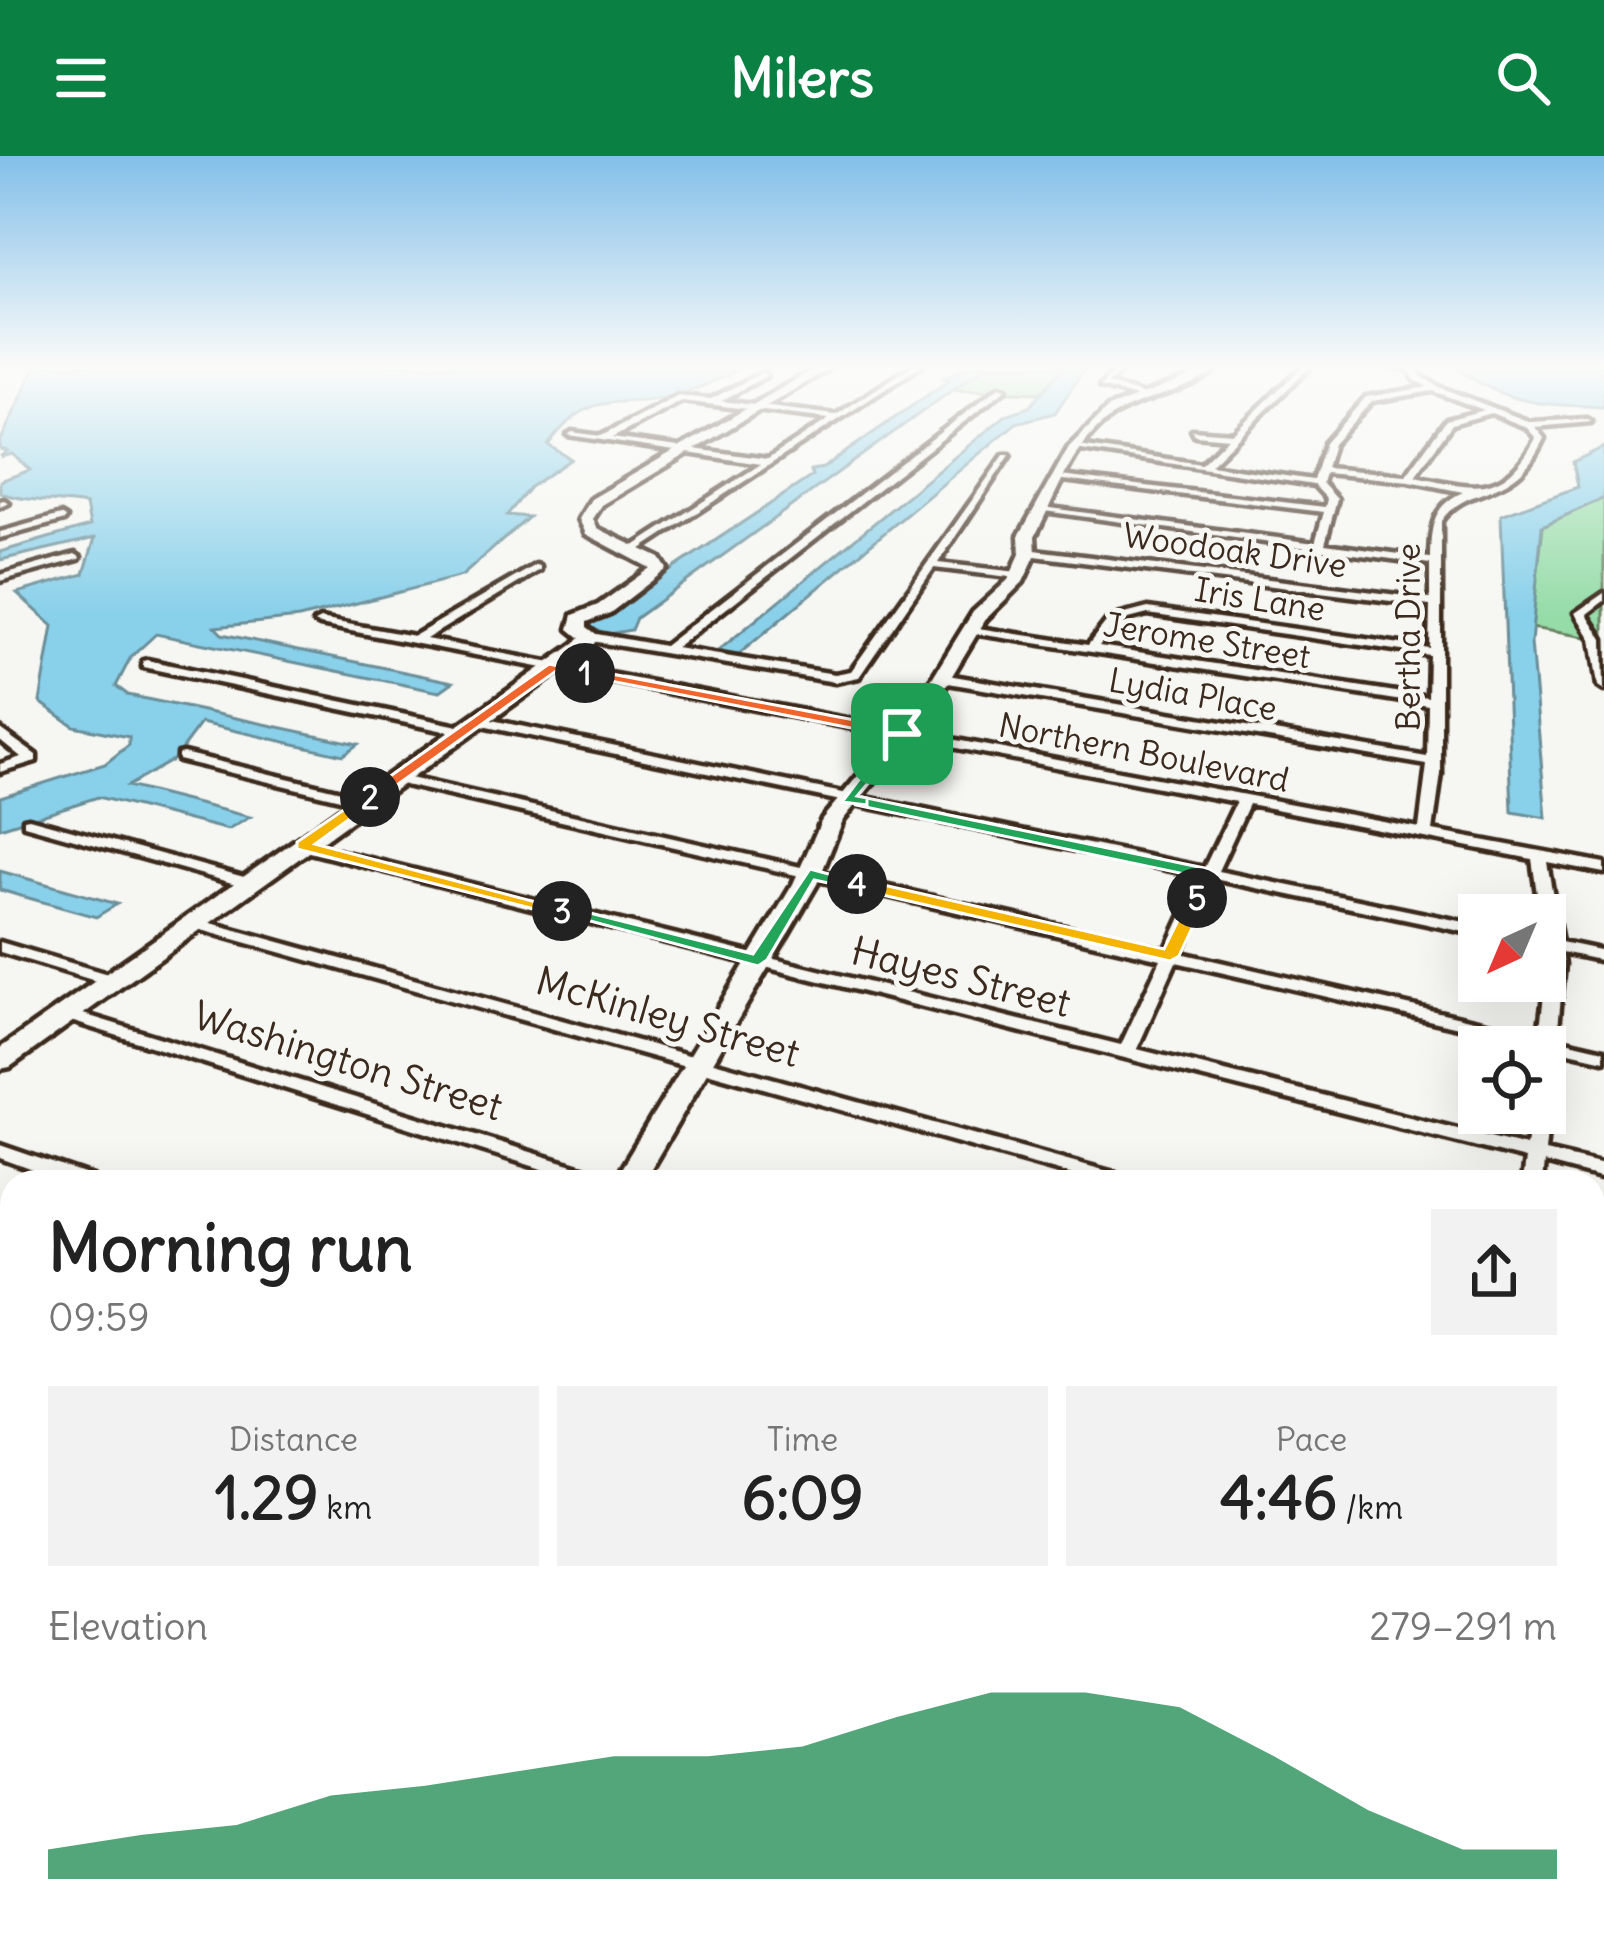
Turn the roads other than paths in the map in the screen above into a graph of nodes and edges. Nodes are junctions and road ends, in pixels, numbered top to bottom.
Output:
1 (670, 448) edge
2 (686, 448) edge
3 (791, 448) edge
4 (925, 448) edge
5 (1222, 448) edge
6 (1327, 448) edge
7 (1430, 448) edge
8 (1535, 448) edge
9 (1079, 449) joint
10 (683, 450) junction
11 (1007, 457) dead end
12 (770, 462) junction
13 (1204, 466) junction
14 (1321, 470) junction
15 (1409, 478) junction
16 (1060, 479) junction
17 (1317, 483) junction
18 (1476, 492) junction
19 (1042, 510) junction
20 (1328, 510) junction
21 (61, 518) dead end
22 (0, 535) edge
23 (1319, 549) junction
24 (632, 552) junction
25 (1027, 552) junction
26 (75, 557) dead end
27 (1436, 562) junction
28 (932, 565) junction
29 (536, 568) dead end
30 (1018, 575) junction
31 (0, 578) edge
32 (1604, 596) edge
33 (1436, 603) junction
34 (1588, 604) junction
35 (1604, 610) edge
36 (320, 622) dead end
37 (972, 630) junction
38 (1600, 633) edge
39 (591, 638) junction
40 (416, 640) junction
41 (669, 647) junction
42 (1091, 648) junction
43 (1434, 652) junction
44 (148, 664) dead end
45 (554, 667) junction
46 (942, 678) junction
47 (1604, 686) edge
48 (1434, 702) junction
49 (470, 726) junction
50 (0, 734) edge
51 (902, 734) junction
52 (183, 757) dead end
53 (1433, 762) junction
54 (0, 768) edge
55 (396, 779) junction
56 (847, 798) junction
57 (1244, 799) junction
58 (365, 801) junction
59 (29, 822) dead end
60 (1426, 834) junction
61 (302, 846) junction
62 (1539, 856) junction
63 (1604, 868) edge
64 (810, 874) junction
65 (1209, 874) junction
66 (250, 883) junction
67 (1543, 894) edge
68 (194, 923) junction
69 (1458, 926) edge
70 (0, 947) edge
71 (1566, 948) edge
72 (1170, 956) junction
73 (1604, 956) edge
74 (758, 960) junction
75 (112, 981) junction
76 (67, 1014) junction
77 (1477, 1026) edge
78 (1566, 1046) edge
79 (1126, 1052) junction
80 (1604, 1055) edge
81 (0, 1061) edge
82 (698, 1063) junction
83 (1538, 1134) edge
84 (0, 1151) edge
85 (1535, 1155) junction
86 (53, 1170) edge
87 (567, 1170) edge
88 (635, 1170) edge
89 (1079, 1170) edge
90 (1533, 1170) edge
91 (1596, 1170) edge

1 - 10 street
2 - 10 main road
3 - 12 street
4 - 41 street
5 - 13 street
6 - 14 street
7 - 15 street
8 - 18 street, Bertha Drive
9 - 13 street
9 - 16 main road
10 - 12 street
10 - 24 main road
11 - 28 street
12 - 24 street
13 - 17 street
14 - 15 street
14 - 17 street
15 - 18 street
16 - 19 main road
16 - 20 street
17 - 20 street
18 - 27 street, Bertha Drive
19 - 23 street
19 - 25 main road
20 - 23 street
21 - 22 street
23 - 27 street
24 - 39 main road
25 - 30 main road
25 - 33 street, Woodoak Drive
26 - 31 street
27 - 33 street, Bertha Drive
28 - 30 street
28 - 41 street
29 - 40 street
30 - 37 main road
32 - 34 street
33 - 43 street, Bertha Drive
34 - 35 street
34 - 38 street
36 - 40 street, Northern Boulevard
37 - 42 street, Jerome Street
37 - 46 main road
38 - 47 street
39 - 41 street
39 - 45 main road
40 - 45 street, Northern Boulevard
42 - 43 street, Iris Lane
42 - 48 street, Jerome Street
43 - 48 street, Bertha Drive
44 - 49 street
45 - 49 main road
45 - 51 street, Northern Boulevard
46 - 51 main road
46 - 53 street, Lydia Place
48 - 53 street, Bertha Drive
49 - 55 main road
49 - 56 street
50 - 54 street
51 - 56 main road
51 - 57 street, Northern Boulevard
52 - 58 street
53 - 60 street, Bertha Drive
55 - 58 main road
55 - 64 street
56 - 64 main road
56 - 65 street
57 - 60 street, Northern Boulevard
57 - 65 street
58 - 61 main road
59 - 66 street
60 - 62 street, Northern Boulevard
61 - 66 main road
61 - 74 street, Hayes Street
62 - 63 street, Northern Boulevard
62 - 67 street
64 - 72 street
64 - 74 main road
65 - 69 street
65 - 72 street
66 - 68 main road
68 - 75 main road
68 - 82 street, McKinley Street
70 - 75 street
71 - 73 street
72 - 77 street
72 - 79 street
74 - 79 street, Hayes Street
74 - 82 main road
75 - 76 main road
76 - 81 main road
76 - 87 street, Washington Street
78 - 80 street
79 - 85 street, Hayes Street
82 - 88 main road
82 - 89 street, McKinley Street
83 - 85 street
84 - 86 street
85 - 90 street
85 - 91 street, Hayes Street

